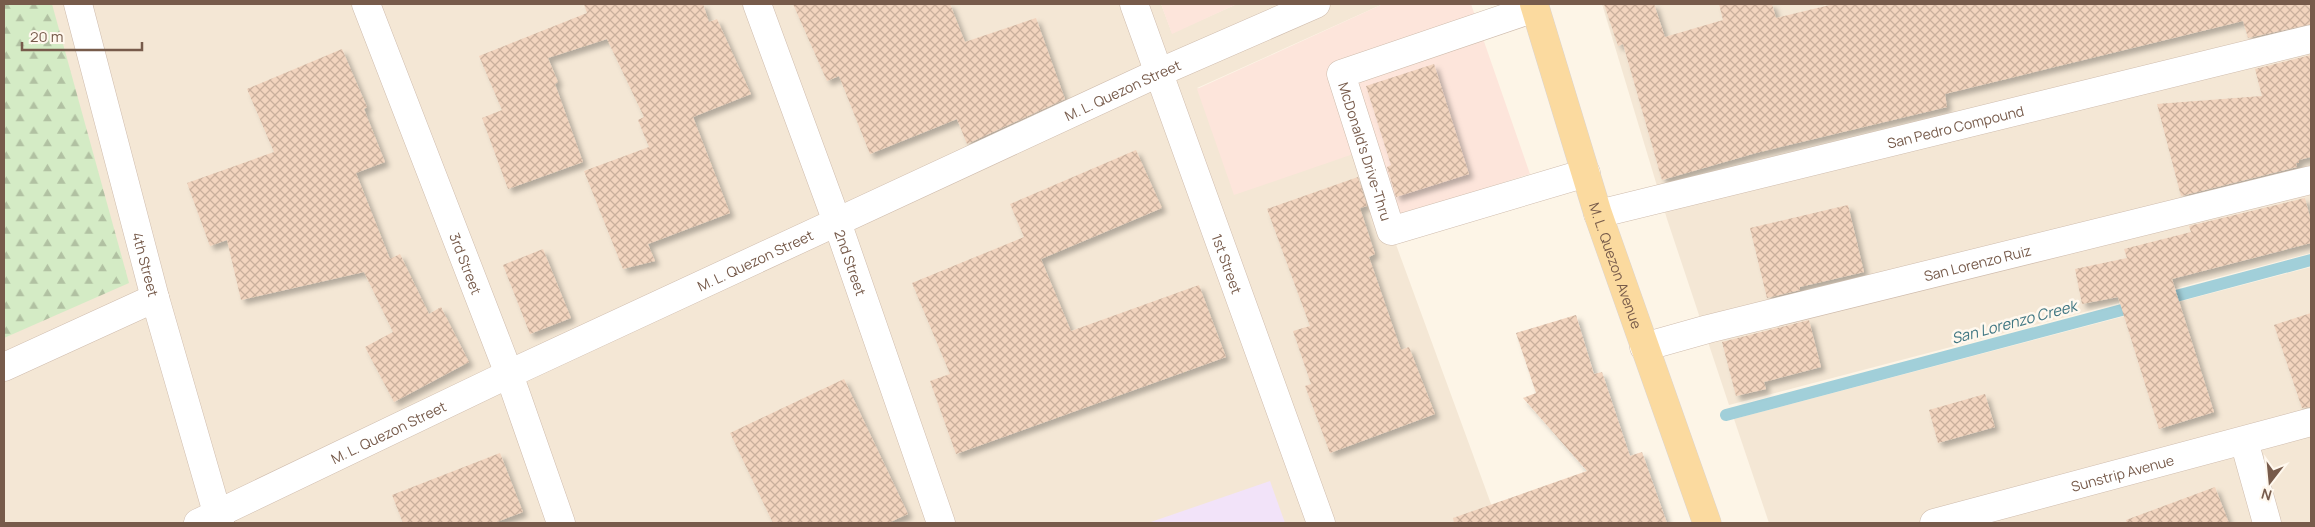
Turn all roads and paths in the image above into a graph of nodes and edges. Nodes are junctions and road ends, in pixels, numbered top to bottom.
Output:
1 (78, 4) edge
2 (366, 4) edge
3 (757, 4) edge
4 (1134, 4) edge
5 (1316, 4) edge
6 (1534, 6) edge
7 (2311, 39) edge
8 (1158, 73) junction
9 (1586, 173) junction
10 (2311, 180) edge
11 (1598, 214) junction
12 (837, 222) junction
13 (154, 298) junction
14 (1644, 347) junction
15 (4, 367) edge
16 (509, 374) junction
17 (2311, 422) edge
18 (2244, 440) junction
19 (212, 520) edge
20 (561, 523) edge
21 (941, 523) edge
22 (1321, 523) edge
23 (1707, 523) edge
24 (1934, 523) edge
25 (2267, 523) edge

1 - 13 street, 4th Street
2 - 16 street, 3rd Street
3 - 12 street, 2nd Street
4 - 8 street, 1st Street
5 - 8 street, M. L. Quezon Street
6 - 9 main road, M. L. Quezon Avenue
6 - 9 street, McDonald's Drive-Thru
7 - 11 street, San Pedro Compound
8 - 12 street, M. L. Quezon Street
8 - 22 street, 1st Street
9 - 11 main road, M. L. Quezon Avenue
10 - 14 street, San Lorenzo Ruiz
11 - 14 main road, M. L. Quezon Avenue
12 - 16 street, M. L. Quezon Street
12 - 21 street, 2nd Street
13 - 15 street
13 - 19 street, 4th Street
14 - 23 main road, M. L. Quezon Avenue
16 - 19 street, M. L. Quezon Street
16 - 20 street, 3rd Street
17 - 18 street, Sunstrip Avenue
18 - 24 street, Sunstrip Avenue
18 - 25 street

